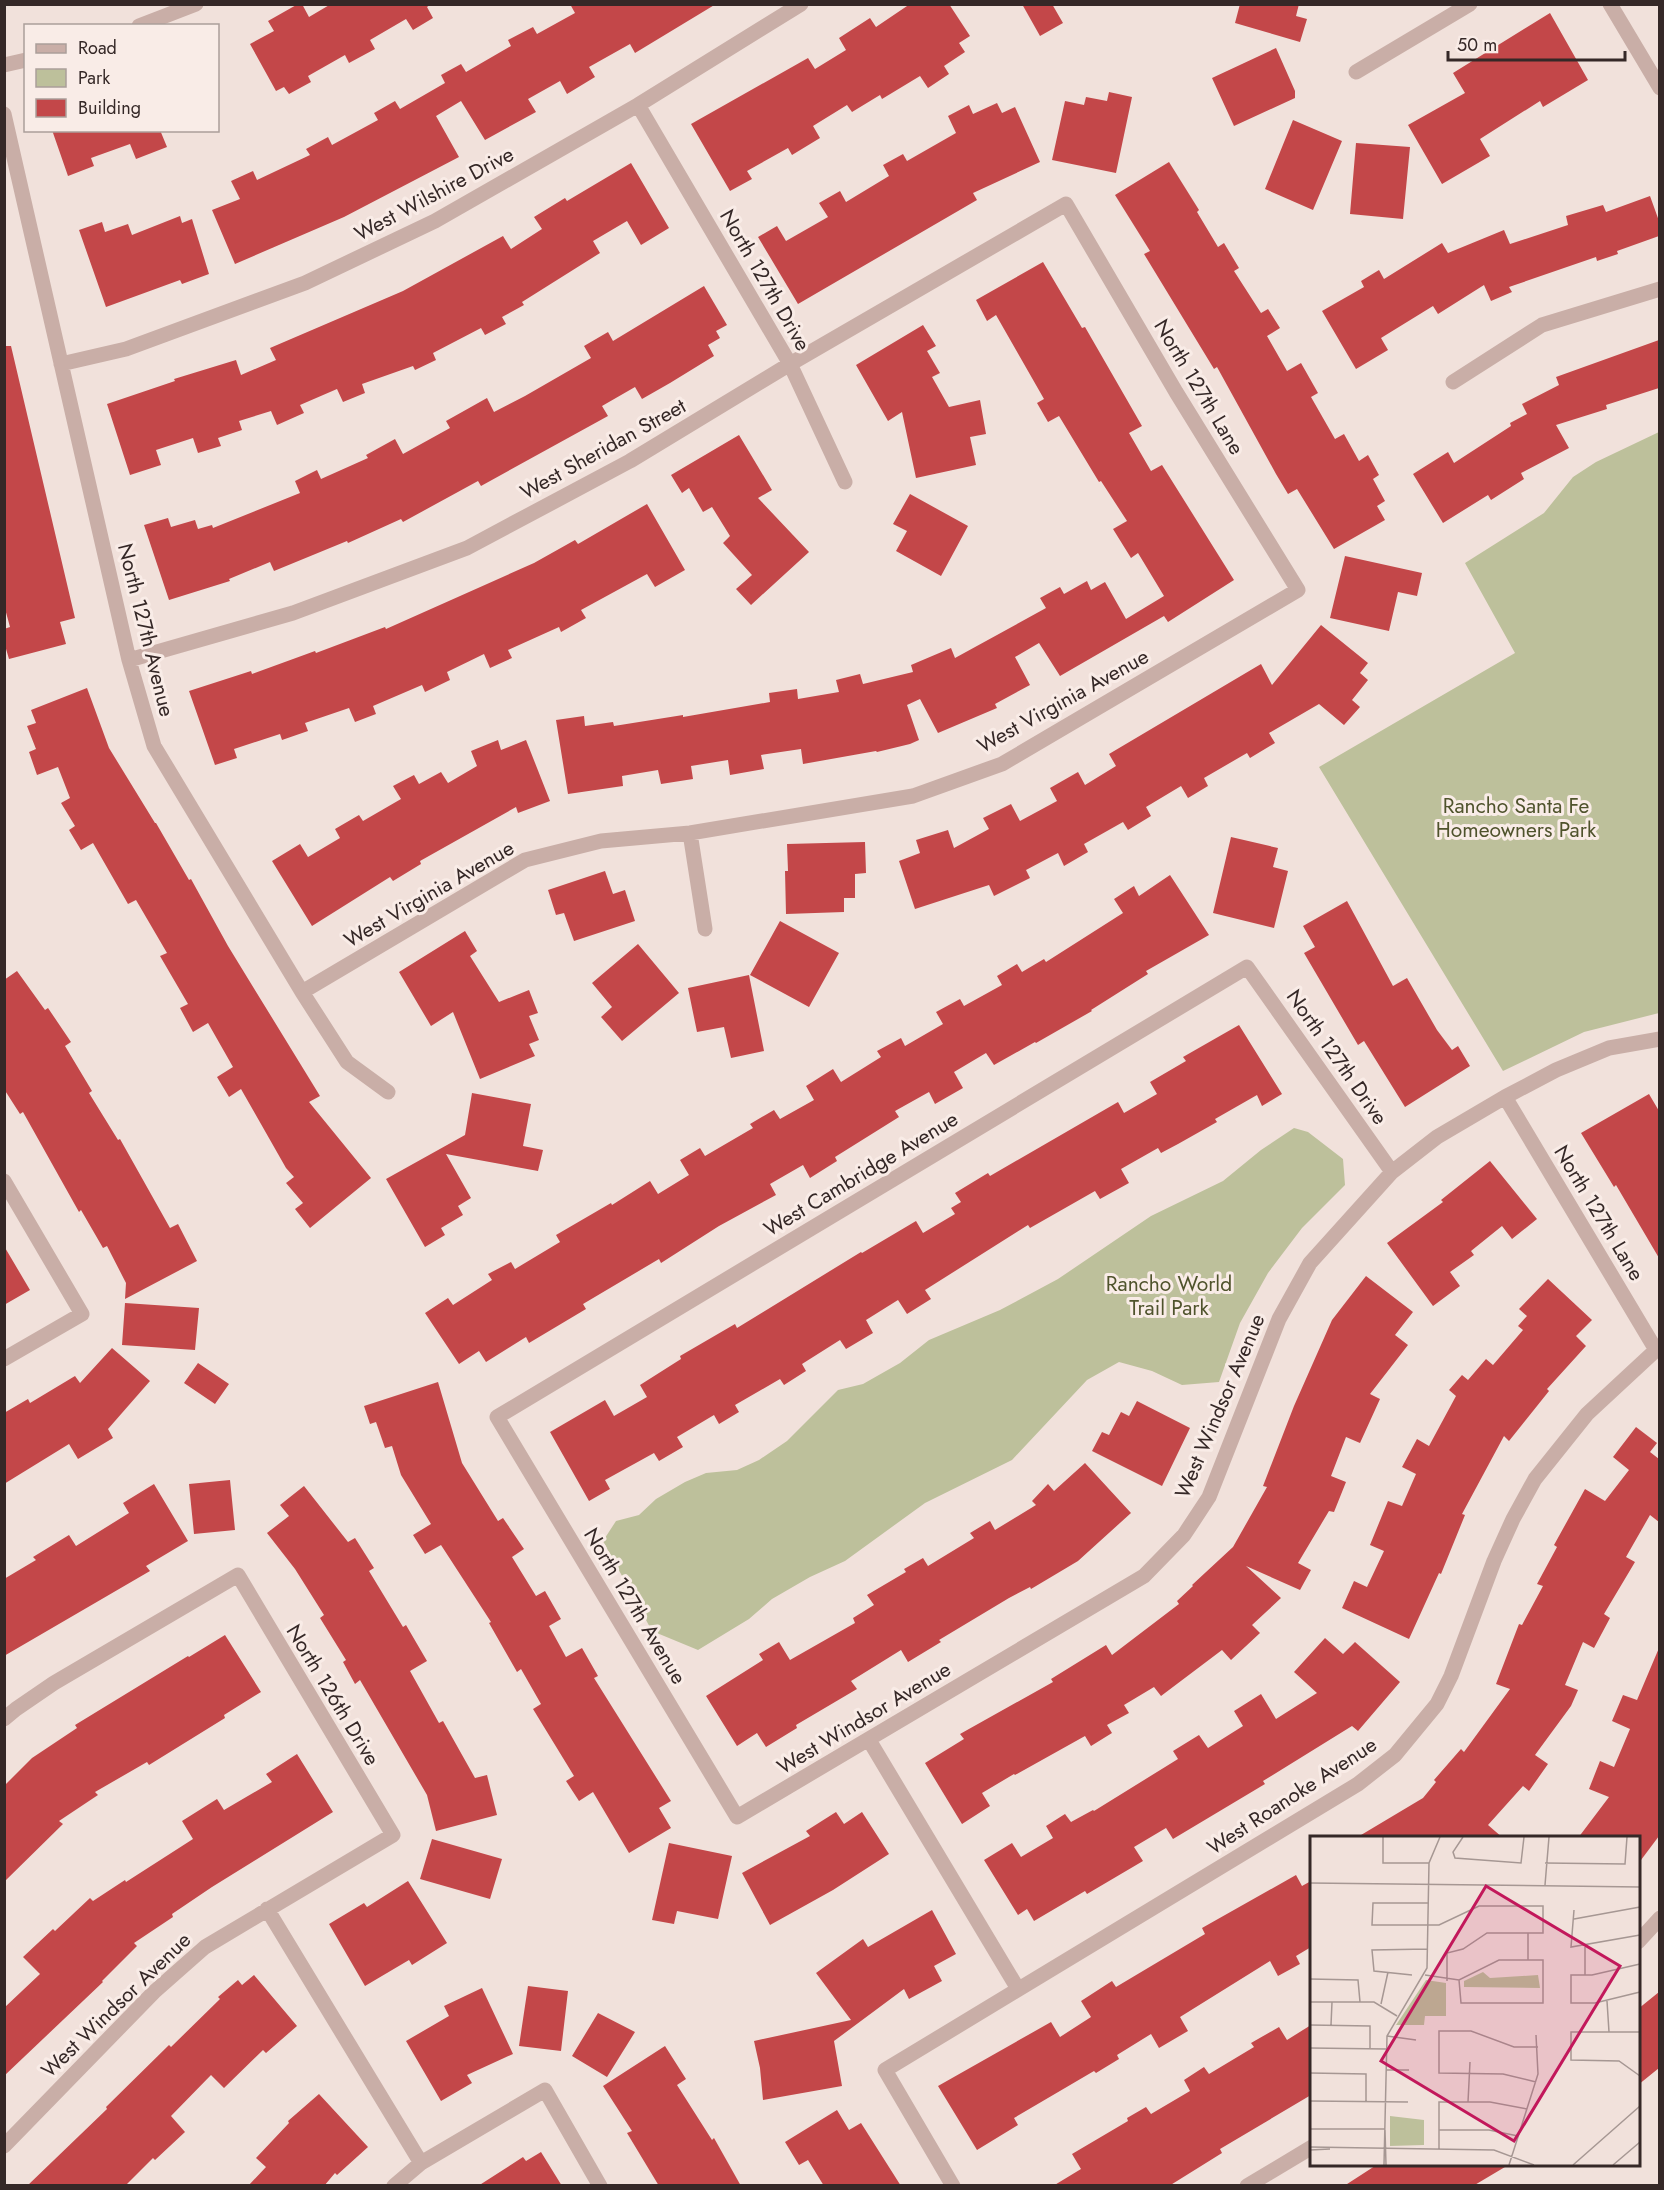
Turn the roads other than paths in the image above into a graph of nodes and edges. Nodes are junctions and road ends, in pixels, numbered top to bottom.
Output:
1 (196, 4) edge
2 (801, 4) edge
3 (1470, 4) edge
4 (1610, 4) edge
5 (144, 24) edge
6 (24, 60) edge
7 (4, 65) edge
8 (1356, 72) dead end
9 (1659, 88) edge
10 (638, 105) junction
11 (4, 114) edge
12 (1066, 204) joint
13 (1659, 289) edge
14 (60, 364) junction
15 (790, 364) junction
16 (1453, 382) dead end
17 (845, 482) dead end
18 (1298, 590) joint
19 (129, 660) junction
20 (690, 833) junction
21 (705, 929) dead end
22 (1247, 967) joint
23 (302, 992) junction
24 (1659, 1039) edge
25 (388, 1092) dead end
26 (1505, 1097) junction
27 (1392, 1172) junction
28 (4, 1181) edge
29 (1656, 1350) joint
30 (4, 1359) edge
31 (497, 1418) joint
32 (4, 1719) edge
33 (869, 1740) junction
34 (737, 1816) joint
35 (393, 1836) joint
36 (267, 1909) junction
37 (1659, 1918) edge
38 (1640, 1940) edge
39 (1018, 1989) junction
40 (4, 2146) edge
41 (1310, 2148) edge
42 (422, 2163) junction
43 (394, 2186) edge
44 (600, 2186) edge
45 (953, 2186) edge
46 (1247, 2186) edge

1 - 5 street
2 - 10 street, West Wilshire Drive
3 - 8 street
4 - 9 street
6 - 7 street
10 - 14 street, West Wilshire Drive
10 - 15 street, North 127th Drive
11 - 14 street, North 127th Avenue
12 - 15 street, West Sheridan Street
12 - 18 street, North 127th Lane
13 - 16 street
14 - 19 street, North 127th Avenue
15 - 17 street, North 127th Drive
15 - 19 street, West Sheridan Street
18 - 20 street, West Virginia Avenue
19 - 23 street, North 127th Avenue
20 - 21 street
20 - 23 street, West Virginia Avenue
22 - 27 street, North 127th Drive
22 - 31 street, West Cambridge Avenue
23 - 25 street, North 127th Avenue
24 - 26 street, West Windsor Avenue
26 - 27 street, West Windsor Avenue
26 - 29 street, North 127th Lane
27 - 33 street, West Windsor Avenue
28 - 30 street
29 - 39 street, West Roanoke Avenue
31 - 34 street, North 127th Avenue
32 - 35 street, North 126th Drive
33 - 34 street, West Windsor Avenue
33 - 39 street
35 - 36 street, West Windsor Avenue
36 - 40 street, West Windsor Avenue
36 - 42 street
37 - 38 street
39 - 45 street, West Roanoke Avenue
41 - 46 street
42 - 43 street
42 - 44 street

